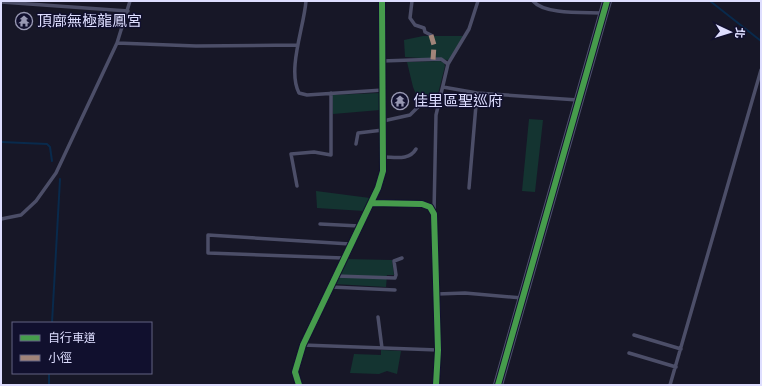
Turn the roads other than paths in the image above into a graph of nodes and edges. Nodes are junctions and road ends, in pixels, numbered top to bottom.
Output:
1 (130, 1) edge
2 (306, 1) edge
3 (382, 1) edge
4 (412, 1) edge
5 (478, 1) edge
6 (533, 1) edge
7 (607, 1) edge
8 (1, 2) edge
9 (128, 11) junction
10 (604, 13) junction
11 (431, 35) dead end
12 (117, 43) junction
13 (298, 45) junction
14 (382, 60) junction
15 (448, 64) junction
16 (761, 70) edge
17 (442, 87) junction
18 (383, 90) junction
19 (477, 93) junction
20 (331, 94) junction
21 (579, 100) junction
22 (418, 107) dead end
23 (383, 122) junction
24 (383, 130) junction
25 (356, 144) dead end
26 (416, 149) dead end
27 (383, 157) junction
28 (297, 186) dead end
29 (469, 188) dead end
30 (371, 203) junction
31 (434, 214) junction
32 (1, 219) edge
33 (320, 224) dead end
34 (359, 226) junction
35 (350, 244) junction
36 (343, 258) junction
37 (402, 258) dead end
38 (335, 276) junction
39 (330, 287) junction
40 (395, 290) dead end
41 (436, 294) junction
42 (524, 298) junction
43 (378, 317) dead end
44 (634, 335) dead end
45 (303, 345) junction
46 (382, 348) junction
47 (681, 349) junction
48 (438, 350) junction
49 (629, 353) dead end
50 (676, 367) junction
51 (299, 385) edge
52 (436, 385) edge
53 (498, 385) edge
54 (670, 385) edge

1 - 9 lane
2 - 13 lane
3 - 14 street
4 - 11 lane
5 - 15 lane
6 - 10 lane
7 - 10 street
8 - 9 lane
9 - 12 lane
10 - 21 street
12 - 13 lane
12 - 32 lane
13 - 20 lane
14 - 15 lane
14 - 18 street
15 - 17 lane
16 - 47 lane
17 - 19 lane
17 - 31 lane
18 - 20 lane
18 - 23 street
19 - 21 lane
19 - 29 lane
20 - 28 lane
21 - 42 street
22 - 23 lane
23 - 24 street
24 - 25 lane
24 - 27 street
26 - 27 lane
27 - 30 street
30 - 31 street
30 - 34 street
31 - 41 street
33 - 34 lane
34 - 35 street
35 - 36 street
35 - 36 lane
36 - 38 street
37 - 38 lane
38 - 39 street
39 - 40 lane
39 - 45 street
41 - 42 lane
41 - 48 street
42 - 53 street
43 - 46 lane
44 - 47 lane
45 - 46 lane
45 - 51 street
46 - 48 lane
47 - 50 lane
48 - 52 street
49 - 50 lane
50 - 54 lane

